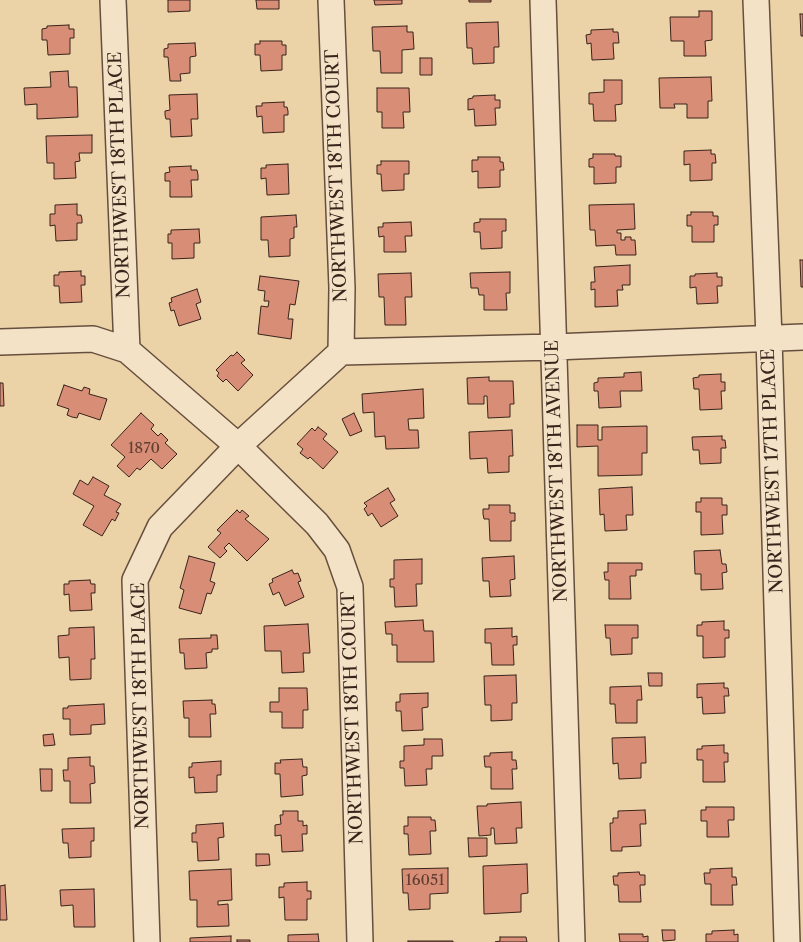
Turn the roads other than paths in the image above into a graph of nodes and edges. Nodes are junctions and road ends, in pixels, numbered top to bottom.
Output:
1 (113, 0) edge
2 (331, 0) edge
3 (544, 0) edge
4 (756, 0) edge
5 (803, 337) edge
6 (770, 338) junction
7 (0, 342) edge
8 (554, 347) junction
9 (127, 350) junction
10 (341, 352) junction
11 (238, 446) junction
12 (147, 942) edge
13 (360, 942) edge
14 (572, 942) edge
15 (787, 942) edge

1 - 9 street, NORTHWEST 18TH PLACE
2 - 10 street, NORTHWEST 18TH COURT
3 - 8 street, NORTHWEST 18TH AVENUE
4 - 6 street, NORTHWEST 17TH PLACE
5 - 6 street
6 - 8 street
6 - 15 street, NORTHWEST 17TH PLACE
7 - 9 street
8 - 10 street
8 - 14 street, NORTHWEST 18TH AVENUE
9 - 11 street, NORTHWEST 18TH COURT
10 - 11 street, NORTHWEST 18TH PLACE
11 - 12 street, NORTHWEST 18TH PLACE
11 - 13 street, NORTHWEST 18TH COURT

